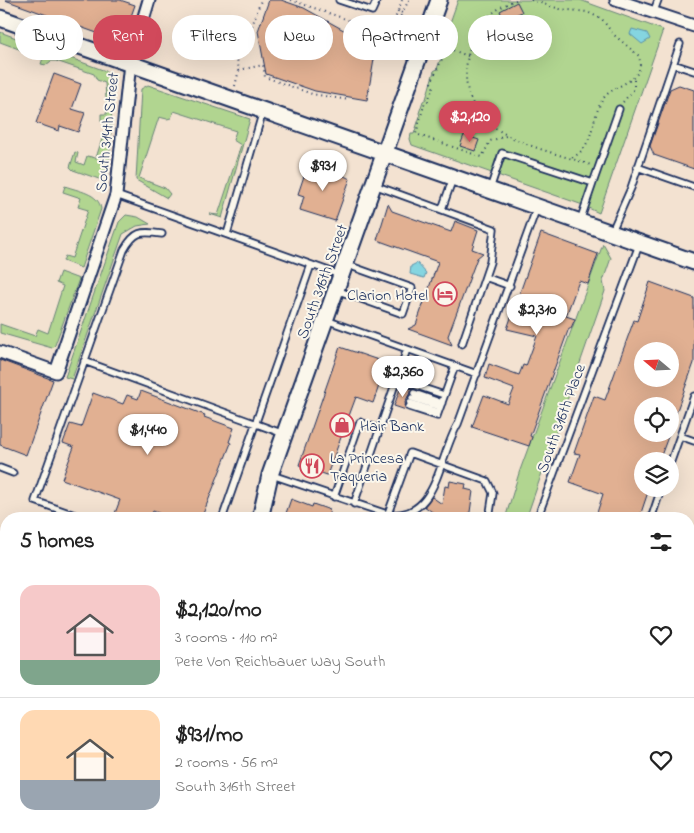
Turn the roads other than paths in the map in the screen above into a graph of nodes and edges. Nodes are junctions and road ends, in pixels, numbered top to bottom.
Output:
1 (149, 0) edge
2 (339, 0) edge
3 (377, 0) edge
4 (439, 0) edge
5 (616, 0) edge
6 (658, 0) edge
7 (640, 4) edge
8 (653, 14) junction
9 (0, 18) edge
10 (694, 26) edge
11 (680, 44) dead end
12 (130, 63) junction
13 (673, 64) junction
14 (694, 71) edge
15 (619, 108) road end
16 (263, 111) junction
17 (385, 155) junction
18 (637, 167) junction
19 (453, 178) junction
20 (593, 183) junction
21 (374, 185) junction
22 (694, 187) edge
23 (489, 191) junction
24 (116, 195) junction
25 (537, 207) junction
26 (442, 209) junction
27 (580, 222) junction
28 (611, 233) junction
29 (162, 234) dead end
30 (227, 234) junction
31 (640, 243) junction
32 (694, 262) edge
33 (311, 265) junction
34 (341, 276) junction
35 (485, 277) junction
36 (510, 286) junction
37 (326, 319) junction
38 (462, 344) dead end
39 (407, 349) junction
40 (0, 352) edge
41 (84, 361) junction
42 (455, 366) junction
43 (477, 374) junction
44 (396, 379) junction
45 (444, 395) junction
46 (694, 396) edge
47 (439, 410) junction
48 (255, 424) junction
49 (379, 429) junction
50 (284, 434) junction
51 (680, 436) junction
52 (694, 441) edge
53 (674, 452) edge
54 (440, 464) junction
55 (0, 468) edge
56 (13, 472) dead end
57 (270, 474) junction
58 (334, 497) junction
59 (658, 497) edge
60 (354, 504) junction
61 (66, 512) edge
62 (224, 512) edge
63 (262, 512) edge
64 (374, 512) edge
65 (389, 512) edge
66 (411, 512) edge
67 (490, 512) edge
68 (540, 512) edge
69 (653, 512) edge

1 - 12 street, South 314th Street
2 - 3 lane
4 - 17 street, South 316th Street
5 - 7 street
6 - 8 lane
7 - 8 street
8 - 10 street
9 - 12 street
11 - 13 lane
12 - 16 street
12 - 24 street, South 314th Street
13 - 14 lane
13 - 18 lane
15 - 20 lane
16 - 17 street
16 - 30 lane
17 - 19 street
17 - 21 street, South 316th Street
18 - 22 lane
18 - 28 lane
19 - 23 street
19 - 26 lane
20 - 23 lane
20 - 27 lane
21 - 26 lane
21 - 34 street, South 316th Street
23 - 25 street
24 - 30 lane
24 - 40 street, South 314th Street
25 - 27 street
25 - 36 lane
26 - 35 lane
27 - 28 street
28 - 31 street
29 - 41 lane
30 - 33 lane
31 - 32 street
31 - 68 lane, South 316th Place
33 - 34 lane
33 - 48 lane
34 - 34 lane
34 - 37 street, South 316th Street
35 - 36 lane
35 - 38 lane
36 - 43 lane
37 - 39 lane
37 - 50 street, South 316th Street
39 - 42 lane
39 - 44 lane
41 - 48 lane
41 - 61 lane
42 - 43 lane
42 - 45 lane
43 - 54 lane
44 - 45 lane
44 - 49 lane
45 - 47 lane
46 - 51 lane
47 - 47 lane
48 - 50 lane
48 - 62 lane
49 - 58 lane
49 - 60 lane
50 - 57 street, South 316th Street
51 - 52 lane
51 - 53 lane
54 - 65 lane
54 - 66 lane
54 - 67 lane
55 - 56 lane
57 - 58 lane
57 - 63 street, South 316th Street
58 - 60 lane
59 - 69 lane
60 - 64 lane

